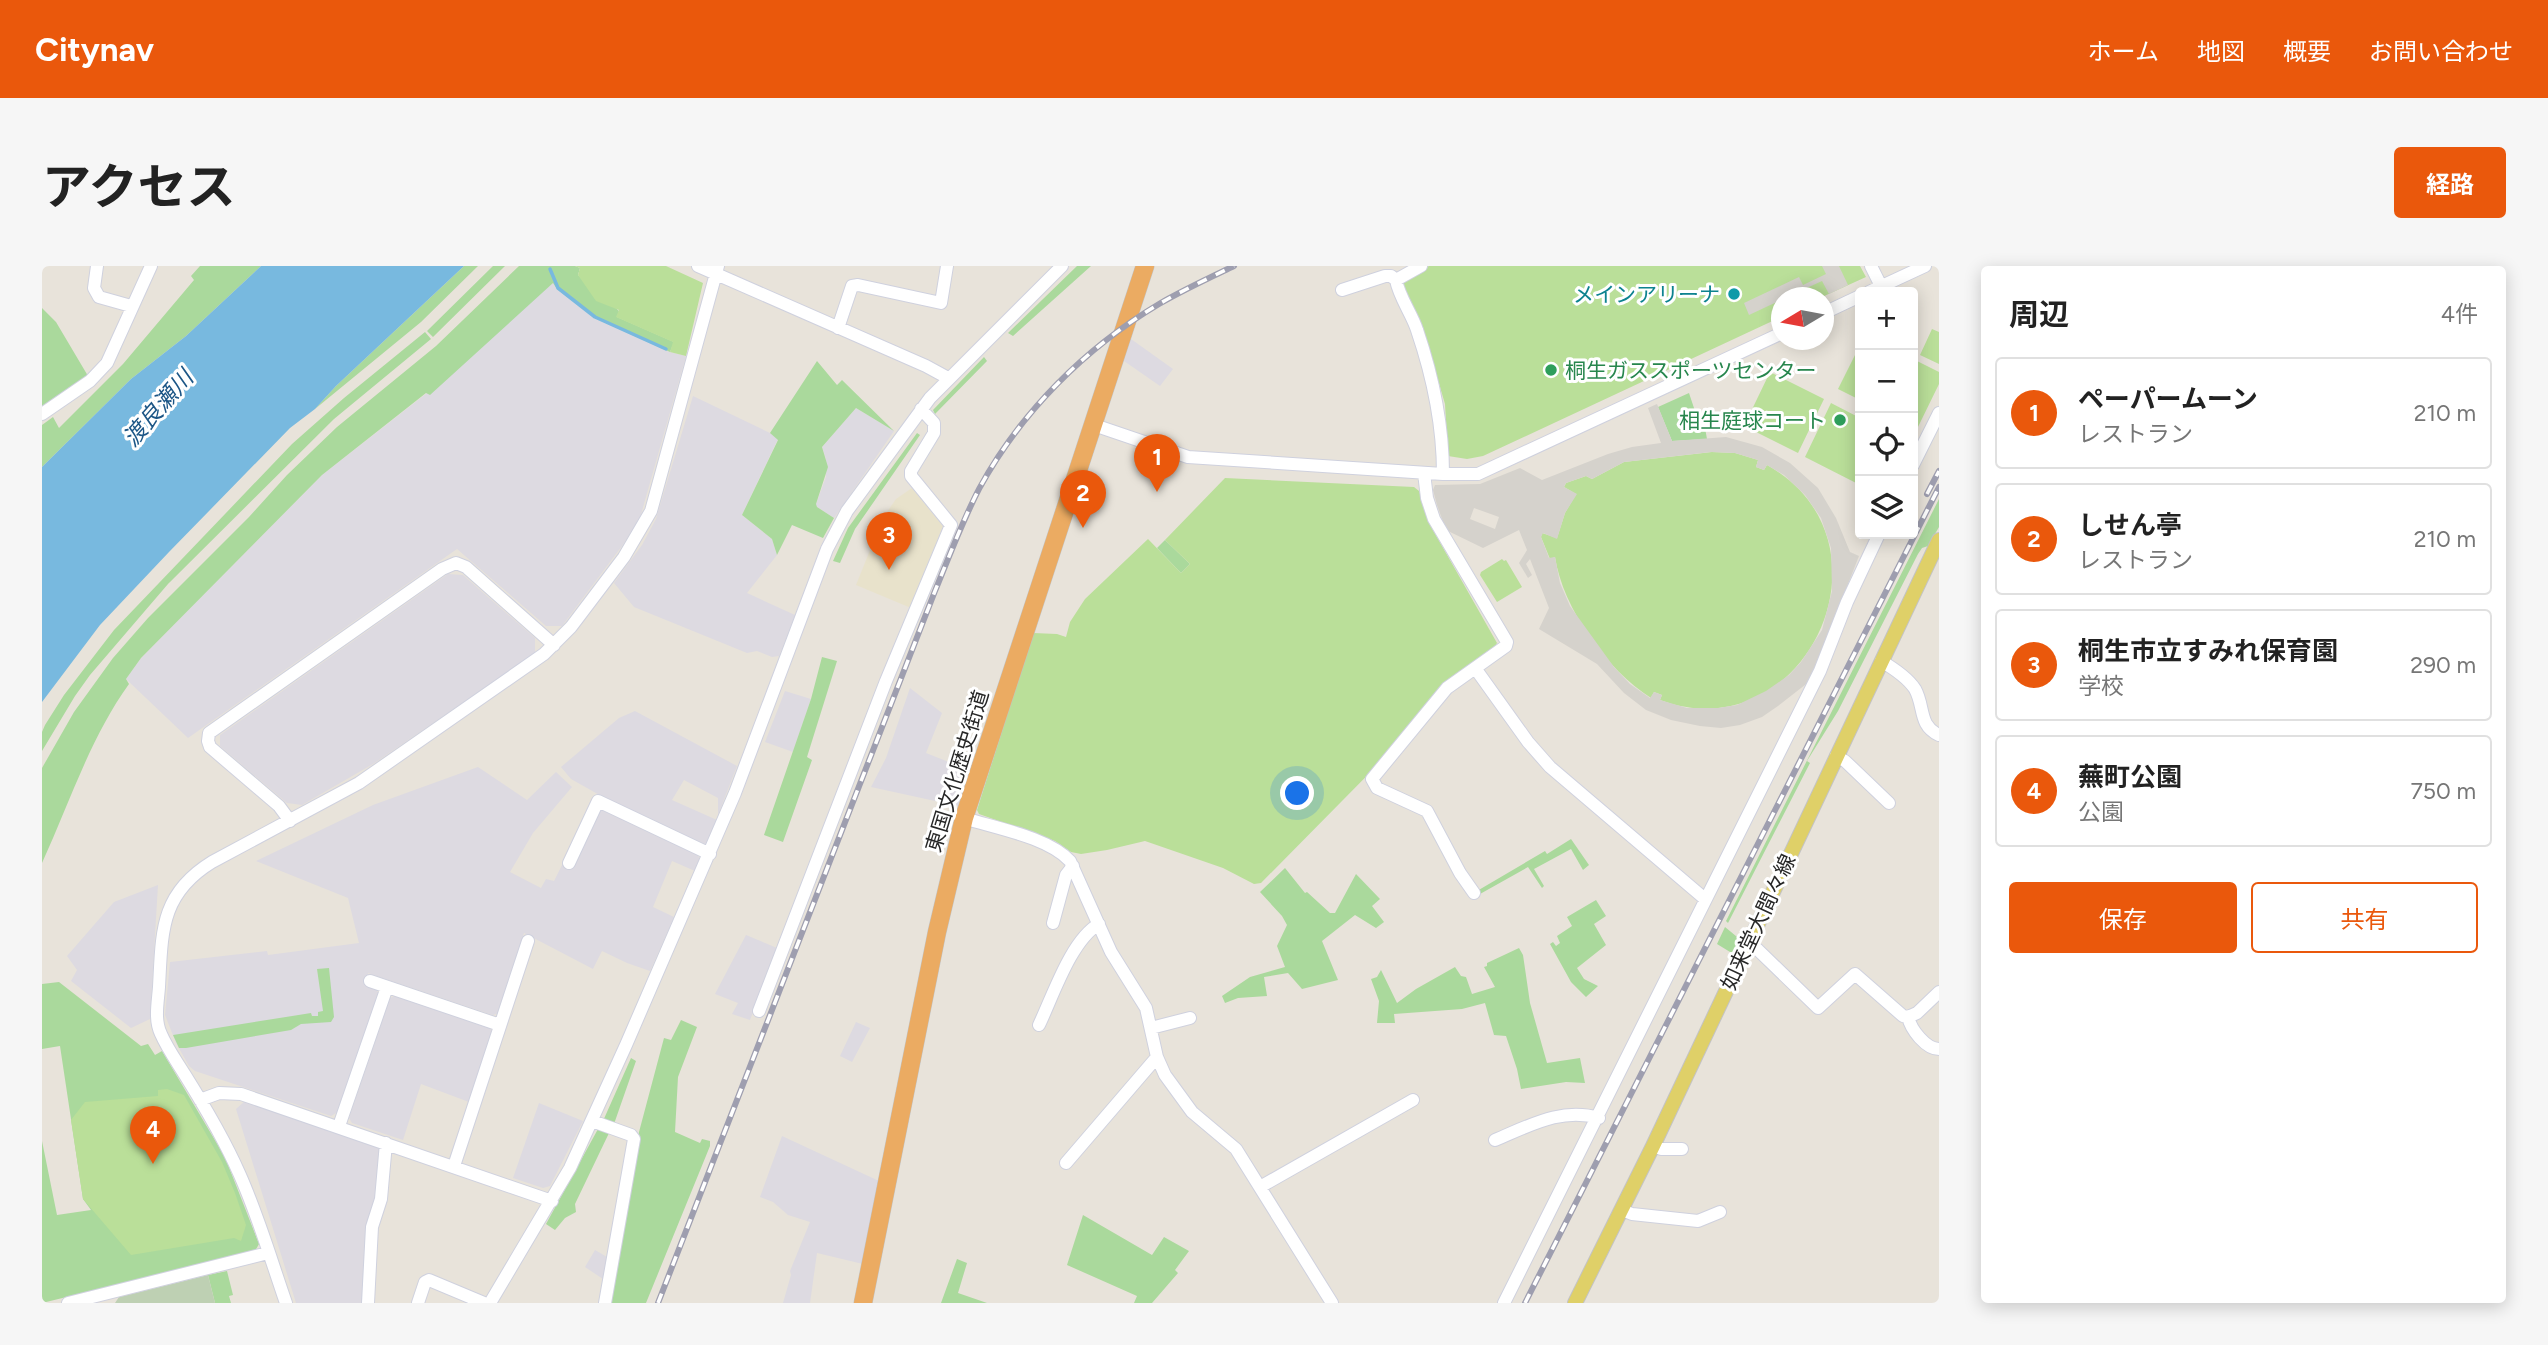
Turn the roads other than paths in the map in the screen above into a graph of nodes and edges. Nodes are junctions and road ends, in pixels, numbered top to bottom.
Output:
1 (97, 266) edge
2 (151, 266) edge
3 (698, 266) edge
4 (947, 266) edge
5 (1062, 266) edge
6 (1145, 266) edge
7 (1420, 266) edge
8 (1871, 266) edge
9 (1925, 266) edge
10 (716, 270) edge
11 (1396, 280) junction
12 (1881, 286) joint
13 (1342, 290) dead end
14 (1855, 298) edge
15 (131, 306) junction
16 (1834, 308) edge
17 (838, 328) junction
18 (1771, 338) edge
19 (948, 378) junction
20 (921, 409) junction
21 (1939, 413) edge
22 (42, 414) edge
23 (1094, 425) junction
24 (1918, 455) edge
25 (1424, 473) junction
26 (1443, 474) junction
27 (1877, 539) edge
28 (1939, 540) edge
29 (554, 645) junction
30 (1881, 661) junction
31 (1475, 668) junction
32 (1939, 735) edge
33 (1836, 756) junction
34 (1889, 803) dead end
35 (964, 818) junction
36 (290, 821) junction
37 (710, 855) junction
38 (569, 863) dead end
39 (1073, 866) junction
40 (1474, 893) dead end
41 (1705, 899) junction
42 (1053, 923) dead end
43 (1099, 925) junction
44 (528, 941) dead end
45 (1748, 943) junction
46 (370, 981) dead end
47 (387, 987) junction
48 (1939, 992) edge
49 (759, 1011) dead end
50 (1908, 1017) junction
51 (1190, 1018) dead end
52 (500, 1025) junction
53 (1039, 1025) dead end
54 (1151, 1028) junction
55 (1939, 1049) edge
56 (1157, 1057) junction
57 (200, 1100) junction
58 (1413, 1100) dead end
59 (1599, 1118) junction
60 (592, 1121) junction
61 (339, 1126) junction
62 (1494, 1140) dead end
63 (386, 1143) junction
64 (1653, 1146) junction
65 (1682, 1149) dead end
66 (1066, 1163) dead end
67 (454, 1166) junction
68 (1260, 1187) junction
69 (552, 1201) junction
70 (1622, 1210) junction
71 (1720, 1212) dead end
72 (268, 1253) junction
73 (106, 1299) edge
74 (68, 1303) edge
75 (286, 1303) edge
76 (368, 1303) edge
77 (418, 1303) edge
78 (484, 1303) edge
79 (490, 1303) edge
80 (605, 1303) edge
81 (863, 1303) edge
82 (1332, 1303) edge
83 (1504, 1303) edge
84 (1576, 1303) edge

1 - 15 street
2 - 15 street
3 - 10 street
4 - 17 street
5 - 19 street
6 - 23 highway, 東国文化歴史街道
7 - 11 street
8 - 12 street
9 - 12 street
10 - 17 street
10 - 29 street
11 - 13 street
11 - 26 street
14 - 16 street
15 - 22 street
17 - 19 street
18 - 26 street
19 - 20 street
20 - 37 street
20 - 49 street
21 - 24 street
23 - 25 street
23 - 35 highway, 東国文化歴史街道
25 - 26 street
25 - 31 street
27 - 41 street
28 - 30 main road, 如来堂大間々線
29 - 36 street
29 - 36 street
30 - 32 street
30 - 33 main road, 如来堂大間々線
31 - 40 street
31 - 41 street
33 - 34 street
33 - 45 main road, 如来堂大間々線
35 - 39 street
35 - 81 highway, 東国文化歴史街道
36 - 57 street
37 - 38 street
37 - 60 street
39 - 42 street
39 - 43 street
41 - 59 street
43 - 53 street
43 - 54 street
44 - 52 street
45 - 50 street
45 - 64 main road, 如来堂大間々線
46 - 47 street
47 - 52 street
47 - 61 street
48 - 50 street
50 - 55 street
51 - 54 street
52 - 67 street
54 - 56 street
56 - 66 street
56 - 68 street
57 - 61 street
57 - 72 street
58 - 68 street
59 - 62 street
59 - 83 street
60 - 69 street
60 - 80 street
61 - 63 street
63 - 67 street
63 - 76 street
64 - 65 street
64 - 70 main road, 如来堂大間々線
67 - 69 street
68 - 82 street
69 - 79 street
70 - 71 street
70 - 84 main road, 如来堂大間々線
72 - 73 street
72 - 75 street
73 - 74 street
77 - 78 street

